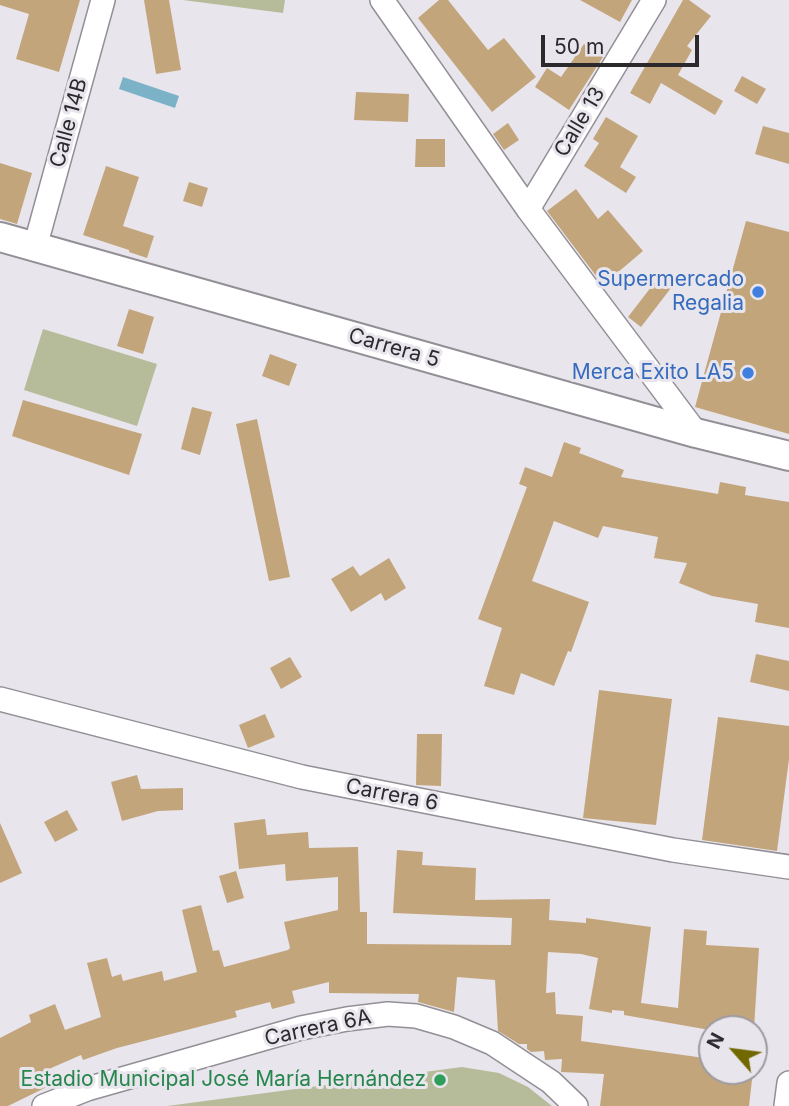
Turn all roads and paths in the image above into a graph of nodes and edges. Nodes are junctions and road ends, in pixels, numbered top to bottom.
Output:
1 (103, 0) edge
2 (382, 0) edge
3 (654, 0) edge
4 (528, 209) junction
5 (0, 237) edge
6 (35, 247) junction
7 (696, 433) junction
8 (789, 456) edge
9 (0, 699) edge
10 (789, 867) edge
11 (789, 1083) edge
12 (44, 1106) edge
13 (576, 1106) edge
14 (786, 1106) edge

1 - 6 street, Calle 14B
2 - 4 street
3 - 4 street, Calle 13
4 - 7 street
5 - 6 street, Carrera 5
6 - 7 street, Carrera 5
7 - 8 street, Carrera 5
9 - 10 street, Carrera 6
11 - 14 street
12 - 13 street, Carrera 6A

